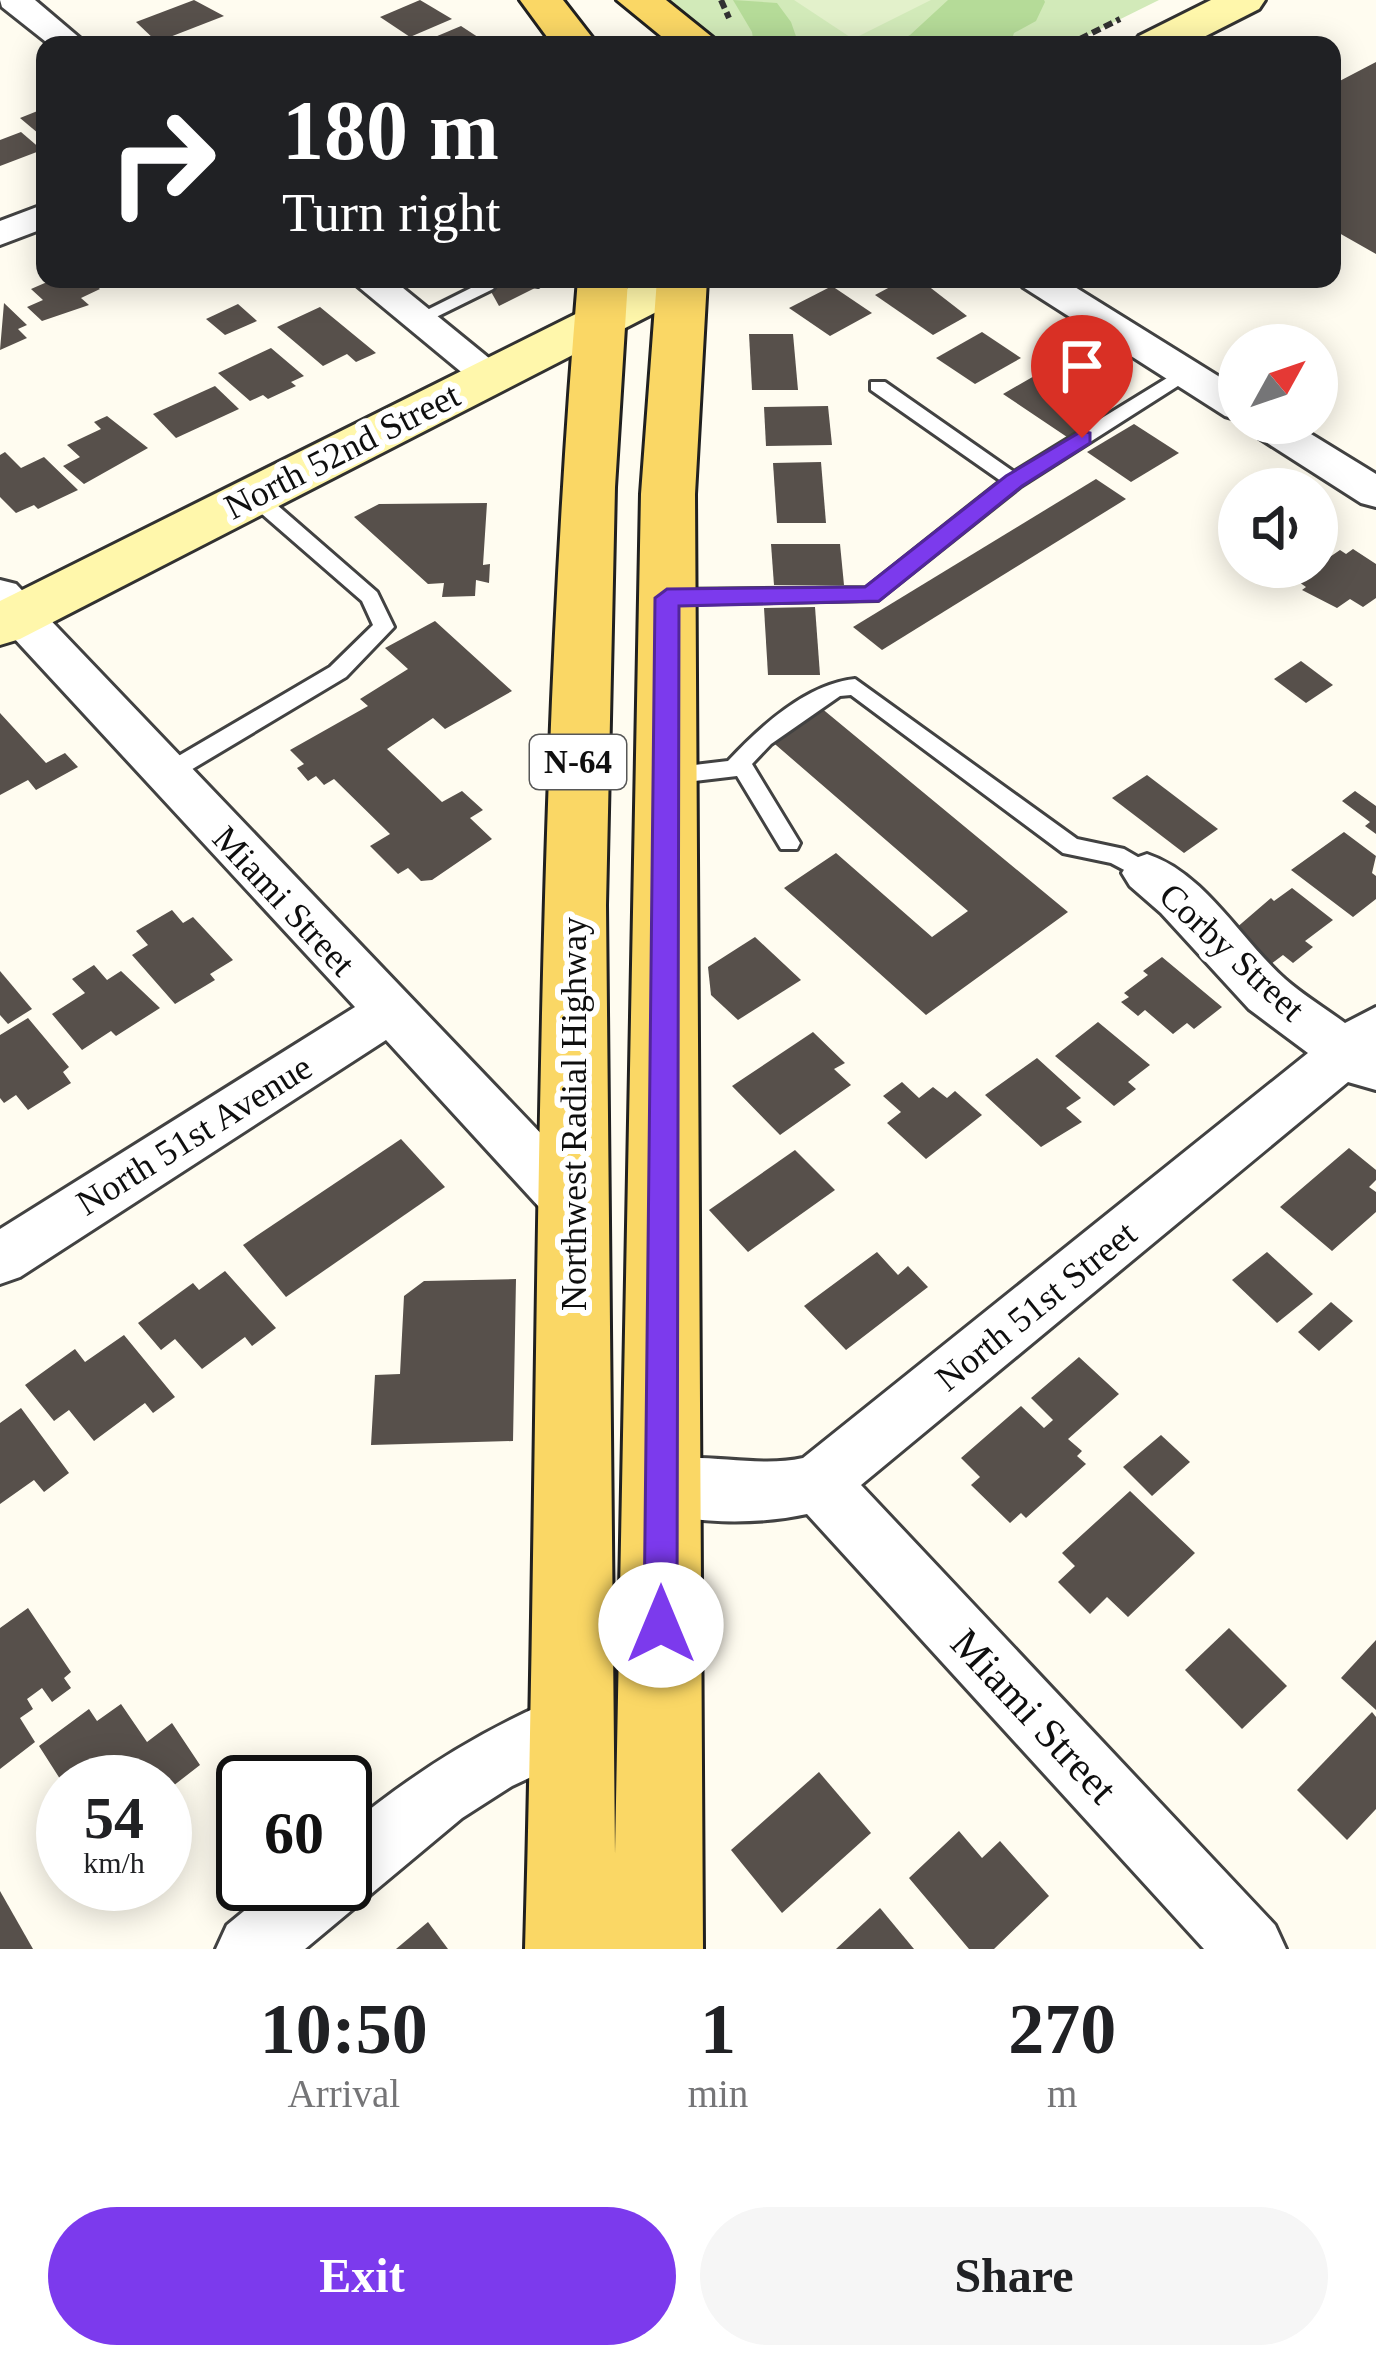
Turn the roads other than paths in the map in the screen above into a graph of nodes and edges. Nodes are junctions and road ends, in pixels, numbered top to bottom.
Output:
1 (14, 0) edge
2 (541, 0) edge
3 (608, 0) edge
4 (638, 0) edge
5 (1244, 0) edge
6 (60, 36) edge
7 (569, 36) edge
8 (637, 36) edge
9 (688, 36) edge
10 (1172, 36) edge
11 (36, 219) edge
12 (0, 234) edge
13 (379, 288) edge
14 (487, 288) edge
15 (648, 288) edge
16 (682, 288) edge
17 (1050, 288) edge
18 (601, 300) edge
19 (418, 319) junction
20 (1185, 373) junction
21 (491, 376) junction
22 (878, 386) dead end
23 (1218, 394) edge
24 (1298, 444) edge
25 (1014, 481) junction
26 (1376, 493) edge
27 (254, 496) junction
28 (667, 598) junction
29 (6, 612) edge
30 (741, 765) junction
31 (166, 774) junction
32 (666, 776) junction
33 (789, 843) dead end
34 (1147, 873) joint
35 (388, 1012) junction
36 (1367, 1051) edge
37 (571, 1203) junction
38 (0, 1259) edge
39 (818, 1483) junction
40 (662, 1486) junction
41 (576, 1722) junction
42 (372, 1851) edge
43 (298, 1911) edge
44 (251, 1949) edge
45 (570, 1949) edge
46 (658, 1949) edge
47 (1251, 1949) edge

1 - 6 street
2 - 7 main road
3 - 8 main road
4 - 9 main road
5 - 10 street
11 - 12 street
13 - 19 street
14 - 19 lane
15 - 18 street, North 52nd Street
16 - 28 main road, N-64
17 - 20 street
18 - 21 street, North 52nd Street
18 - 37 main road, Northwest Radial Highway / N-64
19 - 21 street
20 - 23 street
20 - 25 lane
21 - 27 street, North 52nd Street
22 - 25 lane
24 - 26 street
25 - 28 lane
27 - 29 street, North 52nd Street
27 - 31 lane
28 - 32 main road, N-64
29 - 31 street, Miami Street
30 - 32 lane
30 - 33 lane
30 - 34 lane
31 - 35 street, Miami Street
32 - 40 main road, N-64
34 - 36 street, Corby Street
35 - 37 street, Miami Street
35 - 38 street, North 51st Avenue
36 - 39 street, North 51st Street
37 - 41 main road, Northwest Radial Highway / N-64
39 - 40 street
39 - 47 street, Miami Street
40 - 46 main road, N-64
41 - 42 street
41 - 45 main road, Northwest Radial Highway / N-64
43 - 44 street

